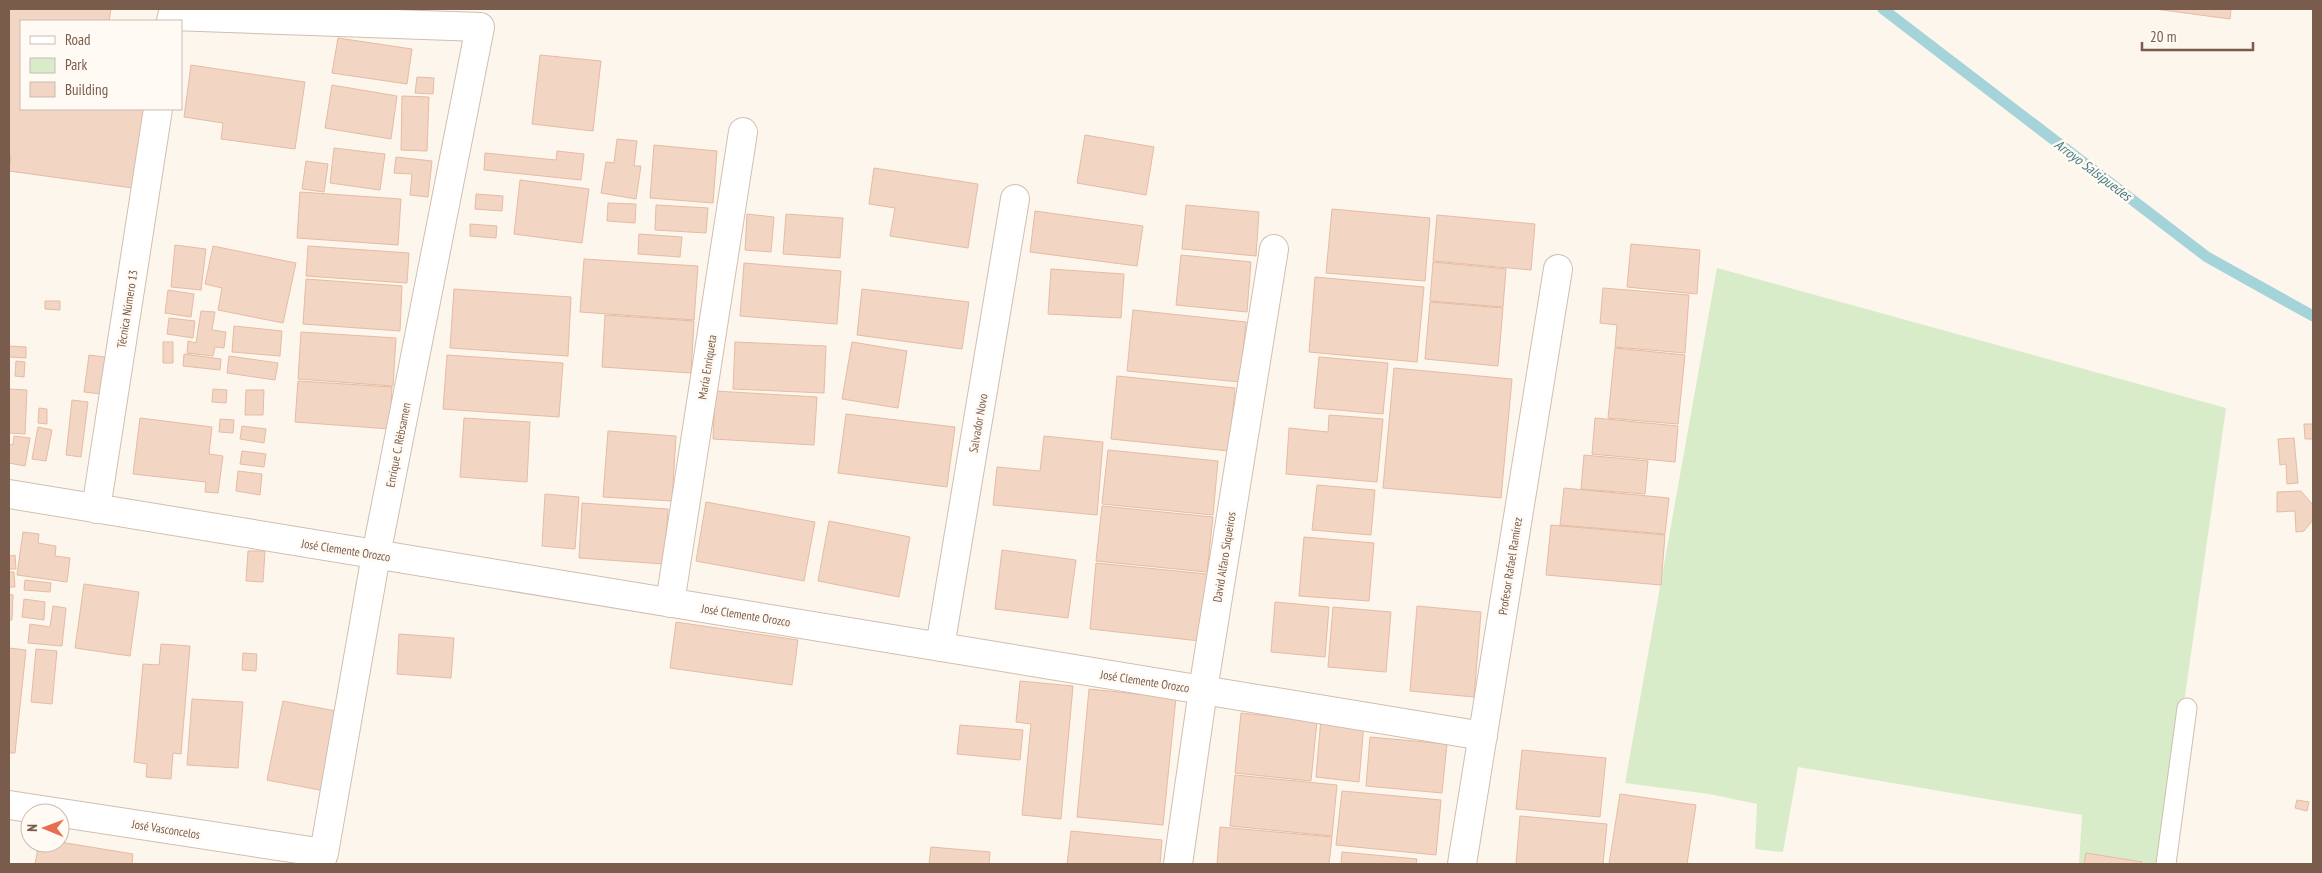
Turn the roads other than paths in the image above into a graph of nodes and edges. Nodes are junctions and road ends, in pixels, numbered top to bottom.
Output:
1 (171, 19) edge
2 (158, 110) edge
3 (743, 132) dead end
4 (1015, 199) dead end
5 (1274, 249) dead end
6 (1558, 269) dead end
7 (9, 494) edge
8 (96, 508) junction
9 (376, 555) junction
10 (670, 603) junction
11 (940, 647) junction
12 (1203, 690) junction
13 (2187, 708) dead end
14 (1483, 736) junction
15 (9, 805) edge
16 (322, 859) edge
17 (1178, 864) edge
18 (1462, 864) edge
19 (2166, 864) edge

1 - 9 street, Enrique C. Rébsamen
2 - 8 street, Técnica Número 13
3 - 10 street, María Enriqueta
4 - 11 street, Salvador Novo
5 - 12 street, David Alfaro Siqueiros
6 - 14 street, Profesor Rafael Ramírez
7 - 8 street, José Clemente Orozco
8 - 9 street, José Clemente Orozco
9 - 10 street, José Clemente Orozco
9 - 16 street, Enrique C. Rébsamen
10 - 11 street, José Clemente Orozco
11 - 12 street, José Clemente Orozco
12 - 14 street, José Clemente Orozco
12 - 17 street, David Alfaro Siqueiros
13 - 19 lane
14 - 18 street, Profesor Rafael Ramírez
15 - 16 street, José Vasconcelos

